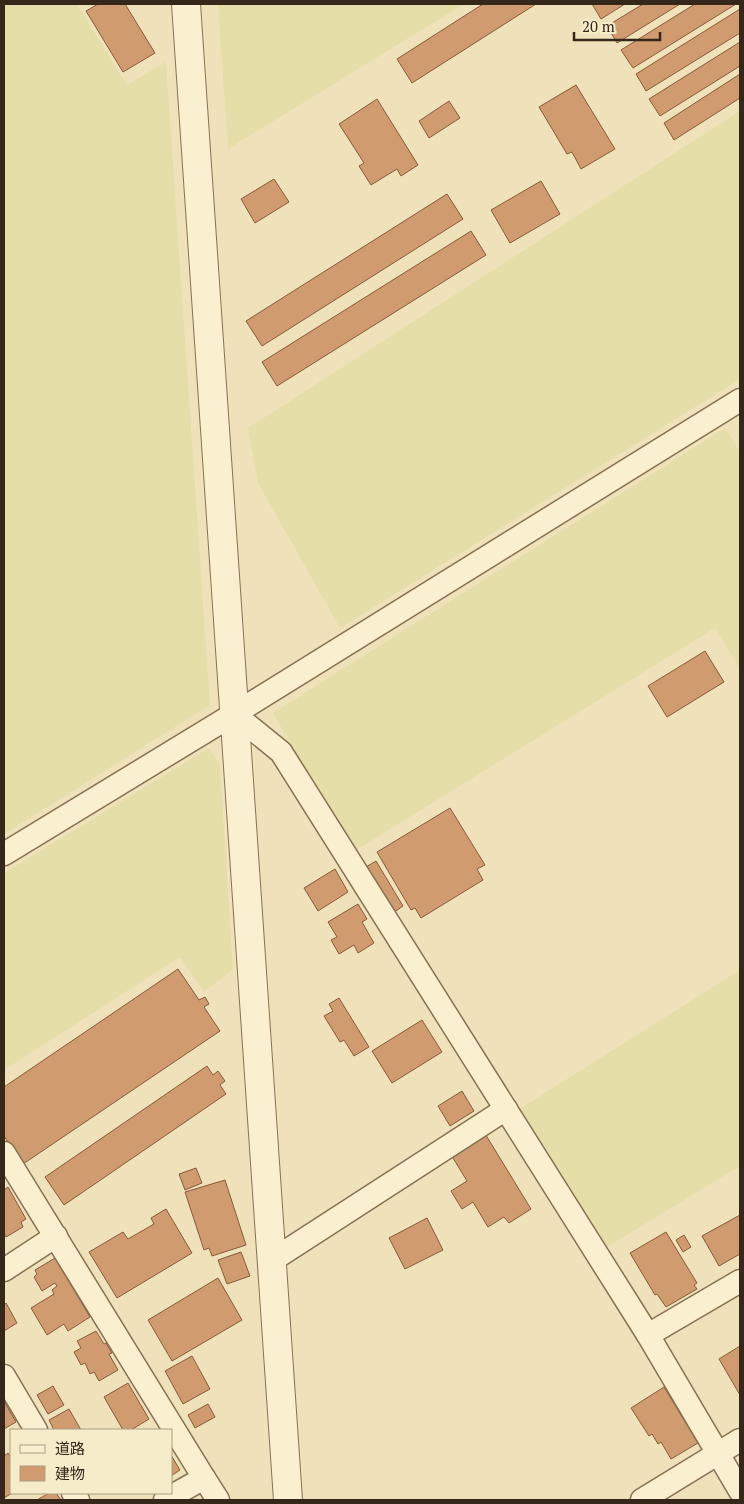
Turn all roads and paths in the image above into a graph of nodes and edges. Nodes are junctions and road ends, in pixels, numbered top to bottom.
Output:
1 (186, 4) edge
2 (740, 400) edge
3 (234, 714) junction
4 (4, 854) edge
5 (506, 1109) junction
6 (4, 1153) edge
7 (56, 1236) junction
8 (271, 1261) junction
9 (4, 1270) edge
10 (740, 1281) edge
11 (648, 1335) junction
12 (4, 1376) edge
13 (35, 1429) edge
14 (740, 1440) edge
15 (719, 1454) junction
16 (204, 1478) junction
17 (740, 1490) edge
18 (165, 1500) edge
19 (218, 1500) edge
20 (288, 1500) edge
21 (642, 1500) edge

1 - 3 street
2 - 3 street
3 - 4 street
3 - 5 street
3 - 8 street
5 - 8 street
5 - 11 street
6 - 7 street
7 - 9 street
7 - 16 street
8 - 20 street
10 - 11 street
11 - 15 street
12 - 13 street
14 - 15 street
15 - 17 street
15 - 21 street
16 - 18 street
16 - 19 street

